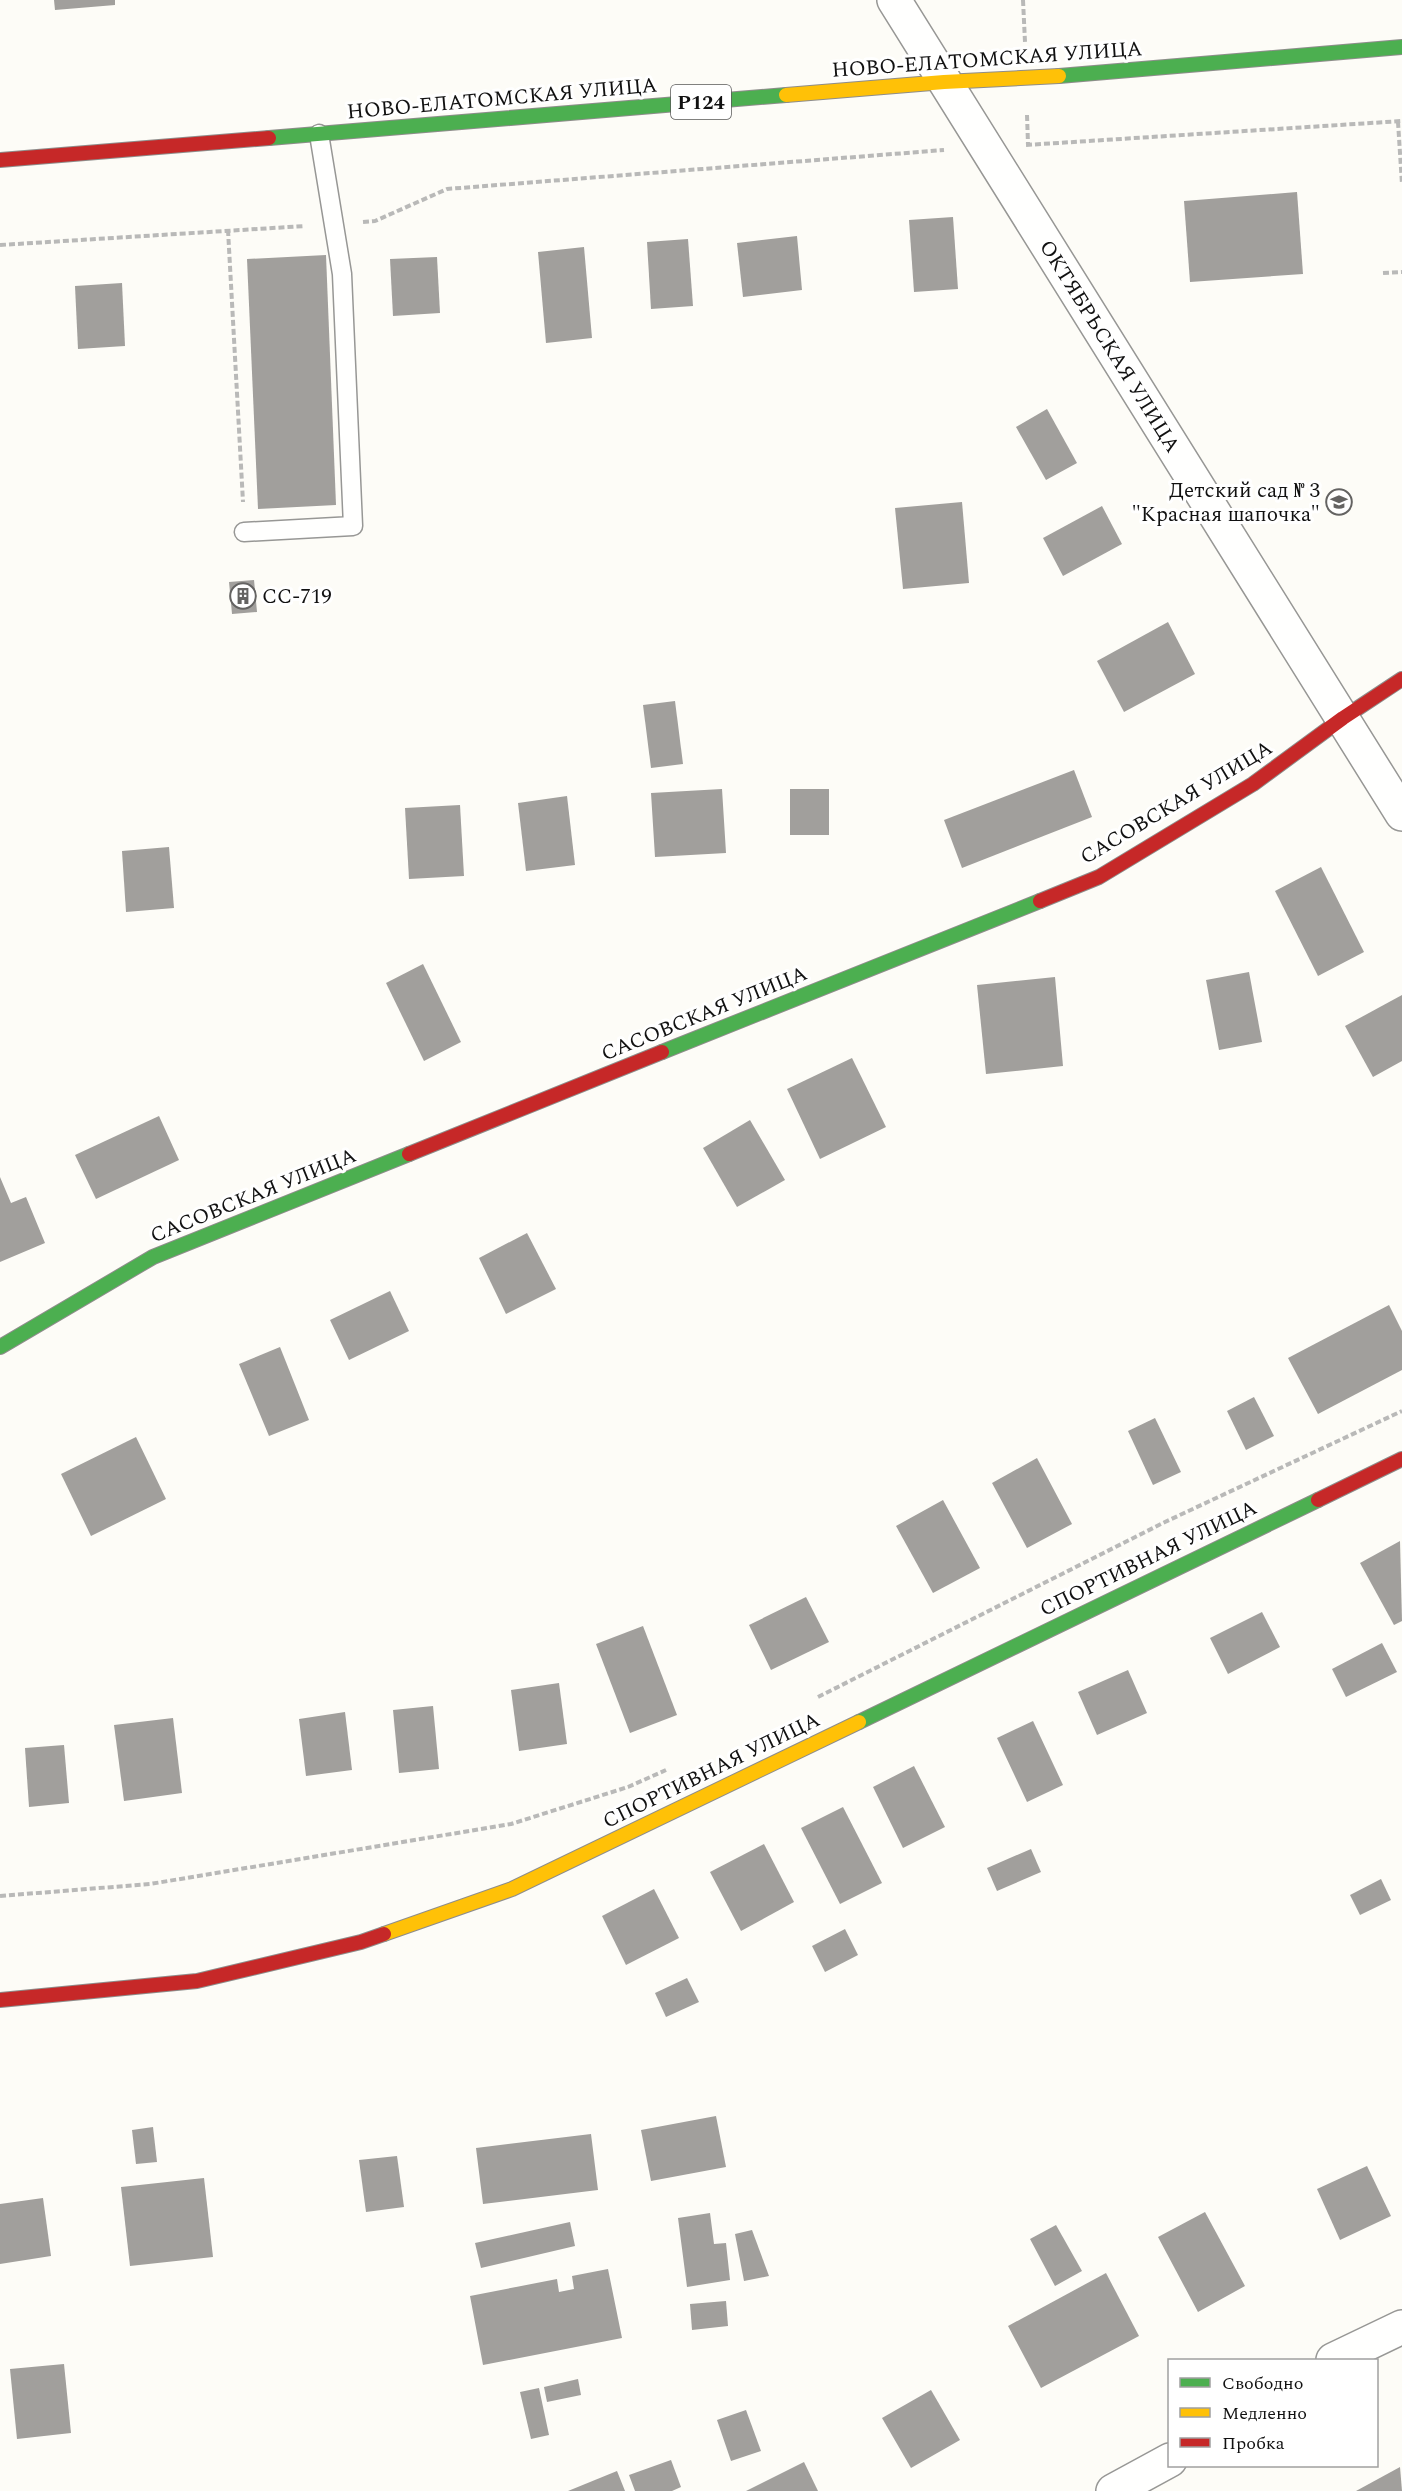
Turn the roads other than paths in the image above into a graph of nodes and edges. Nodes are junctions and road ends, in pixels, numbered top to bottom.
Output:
1 (894, 0) edge
2 (1402, 47) edge
3 (944, 82) junction
4 (319, 134) junction
5 (0, 160) edge
6 (244, 532) road end
7 (1402, 679) edge
8 (1343, 718) junction
9 (1402, 814) edge
10 (0, 1347) edge
11 (1402, 1459) edge
12 (0, 2000) edge
13 (1402, 2327) edge
14 (1337, 2359) edge
15 (1168, 2461) edge
16 (1113, 2491) edge

1 - 3 street, ОКТЯБРЬСКАЯ УЛИЦА
2 - 3 street, НОВО-ЕЛАТОМСКАЯ УЛИЦА / Р124
3 - 4 street, НОВО-ЕЛАТОМСКАЯ УЛИЦА / Р124
3 - 8 street, ОКТЯБРЬСКАЯ УЛИЦА
4 - 5 street, НОВО-ЕЛАТОМСКАЯ УЛИЦА / Р124
4 - 6 lane
7 - 8 street, САСОВСКАЯ УЛИЦА
8 - 9 street, ОКТЯБРЬСКАЯ УЛИЦА
8 - 10 street, САСОВСКАЯ УЛИЦА
11 - 12 street, СПОРТИВНАЯ УЛИЦА
13 - 14 street
15 - 16 street

